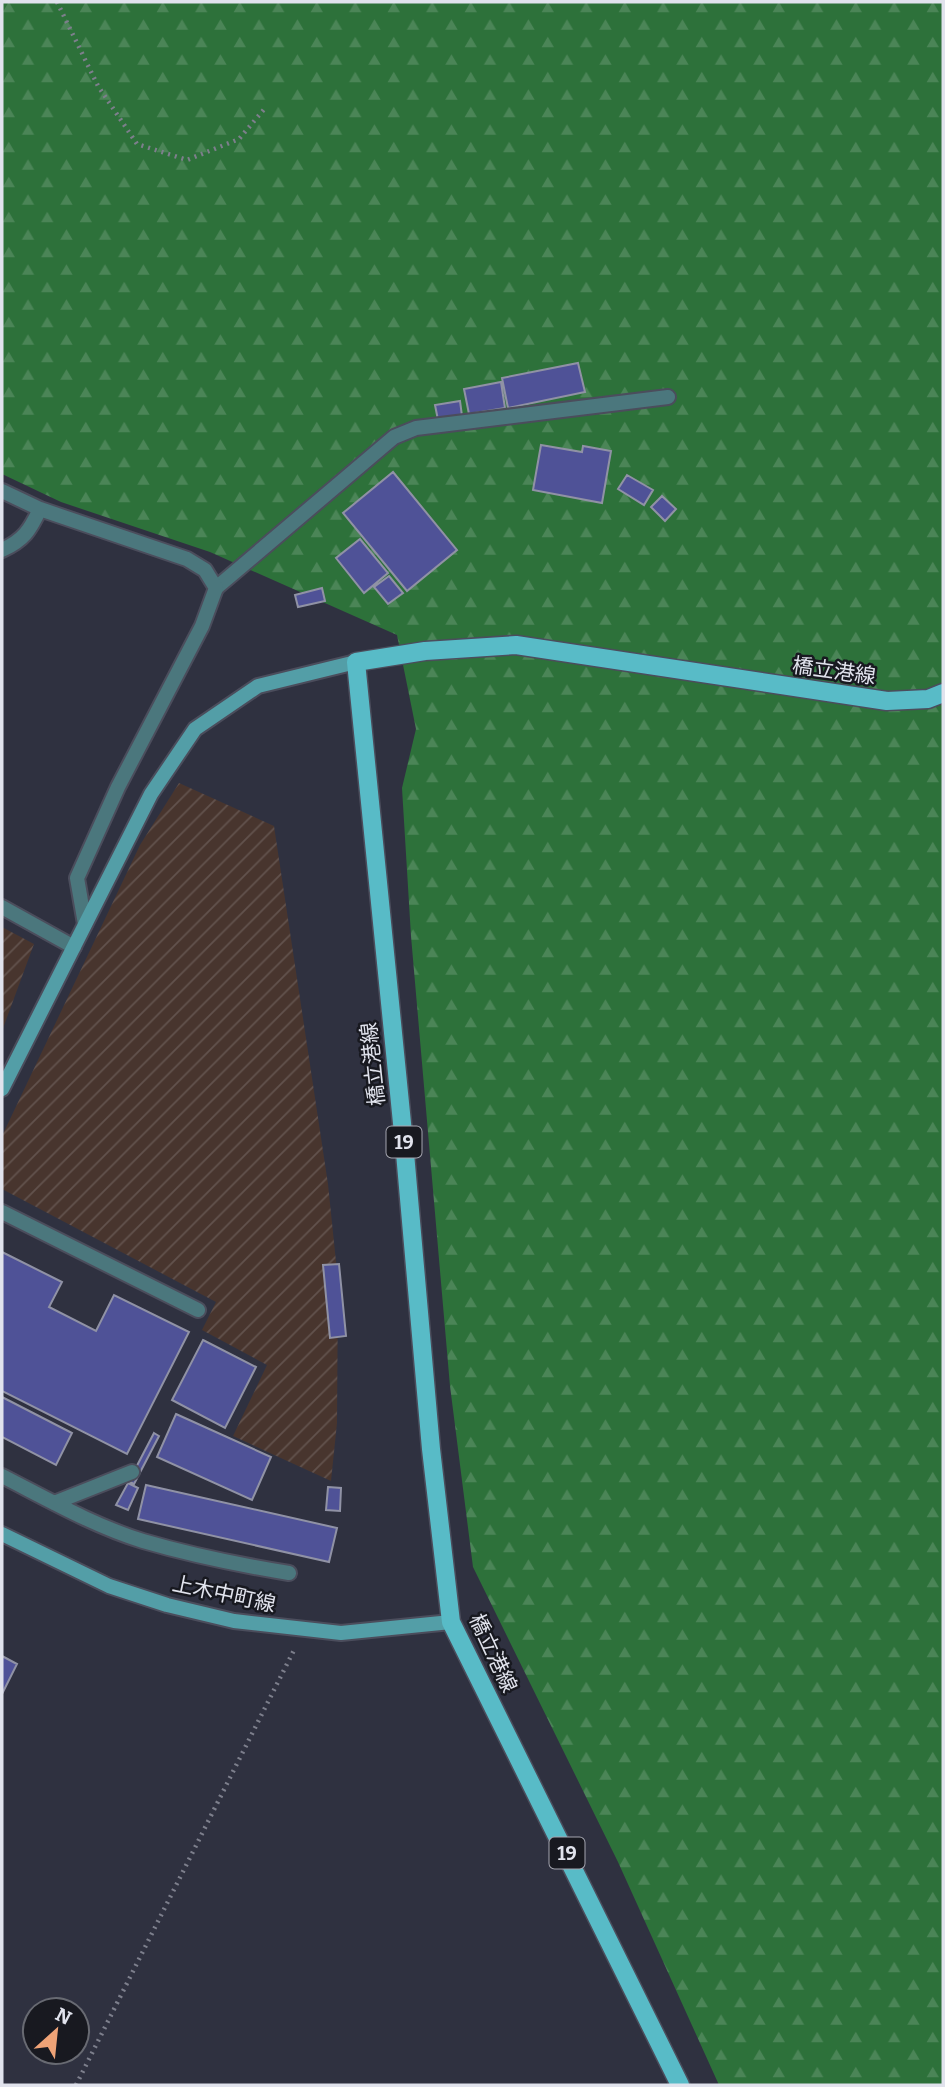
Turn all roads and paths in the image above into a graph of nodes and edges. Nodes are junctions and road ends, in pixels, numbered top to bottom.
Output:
1 (57, 2) edge
2 (265, 107) dead end
3 (668, 397) dead end
4 (2, 491) edge
5 (40, 509) junction
6 (2, 550) edge
7 (216, 588) junction
8 (356, 662) junction
9 (943, 693) edge
10 (2, 907) edge
11 (85, 924) junction
12 (74, 947) junction
13 (2, 1089) edge
14 (2, 1212) edge
15 (198, 1310) dead end
16 (132, 1472) dead end
17 (2, 1476) edge
18 (54, 1503) junction
19 (2, 1534) edge
20 (289, 1573) dead end
21 (451, 1622) junction
22 (304, 1630) junction
23 (76, 2085) edge
24 (680, 2085) edge

1 - 2 path
3 - 7 street
4 - 5 street
5 - 6 street
5 - 7 street
7 - 11 street
8 - 9 main road, 橋立港線
8 - 11 street
8 - 21 main road, 橋立港線 / 19
10 - 12 street
11 - 12 street
12 - 13 street
14 - 15 street
16 - 18 street
17 - 18 street
18 - 20 street
19 - 22 street, 上木中町線
21 - 22 street, 上木中町線
21 - 24 main road, 橋立港線 / 19
22 - 23 path

